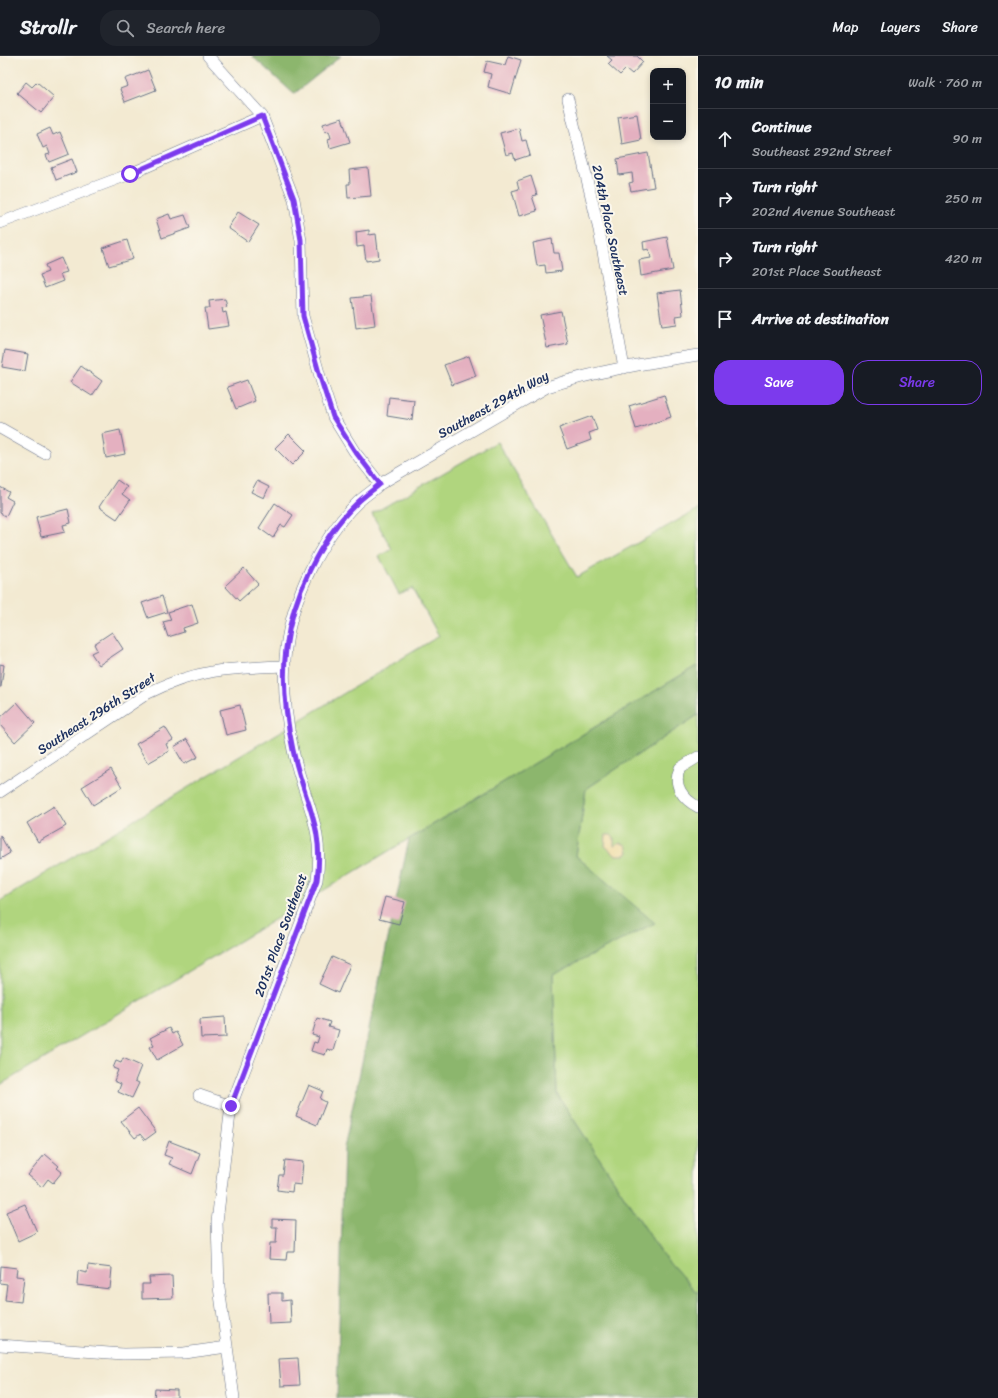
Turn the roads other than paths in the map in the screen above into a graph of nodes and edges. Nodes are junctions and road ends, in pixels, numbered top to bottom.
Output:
1 (208, 56) edge
2 (568, 99) dead end
3 (262, 116) junction
4 (1, 219) edge
5 (698, 355) edge
6 (624, 368) junction
7 (0, 428) edge
8 (44, 453) dead end
9 (380, 484) junction
10 (285, 666) junction
11 (698, 757) edge
12 (0, 792) edge
13 (698, 808) edge
14 (199, 1096) dead end
15 (231, 1106) junction
16 (0, 1345) edge
17 (227, 1347) junction
18 (234, 1398) edge

1 - 3 street
2 - 6 street, 204th Place Southeast
3 - 4 street
3 - 9 street
5 - 6 street, Southeast 294th Way
6 - 9 street, Southeast 294th Way
7 - 8 street
9 - 10 street, 201st Place Southeast
10 - 12 street, Southeast 296th Street
10 - 15 street, 201st Place Southeast
11 - 13 street
14 - 15 street
15 - 17 street, 201st Place Southeast
16 - 17 street
17 - 18 street, 201st Place Southeast

